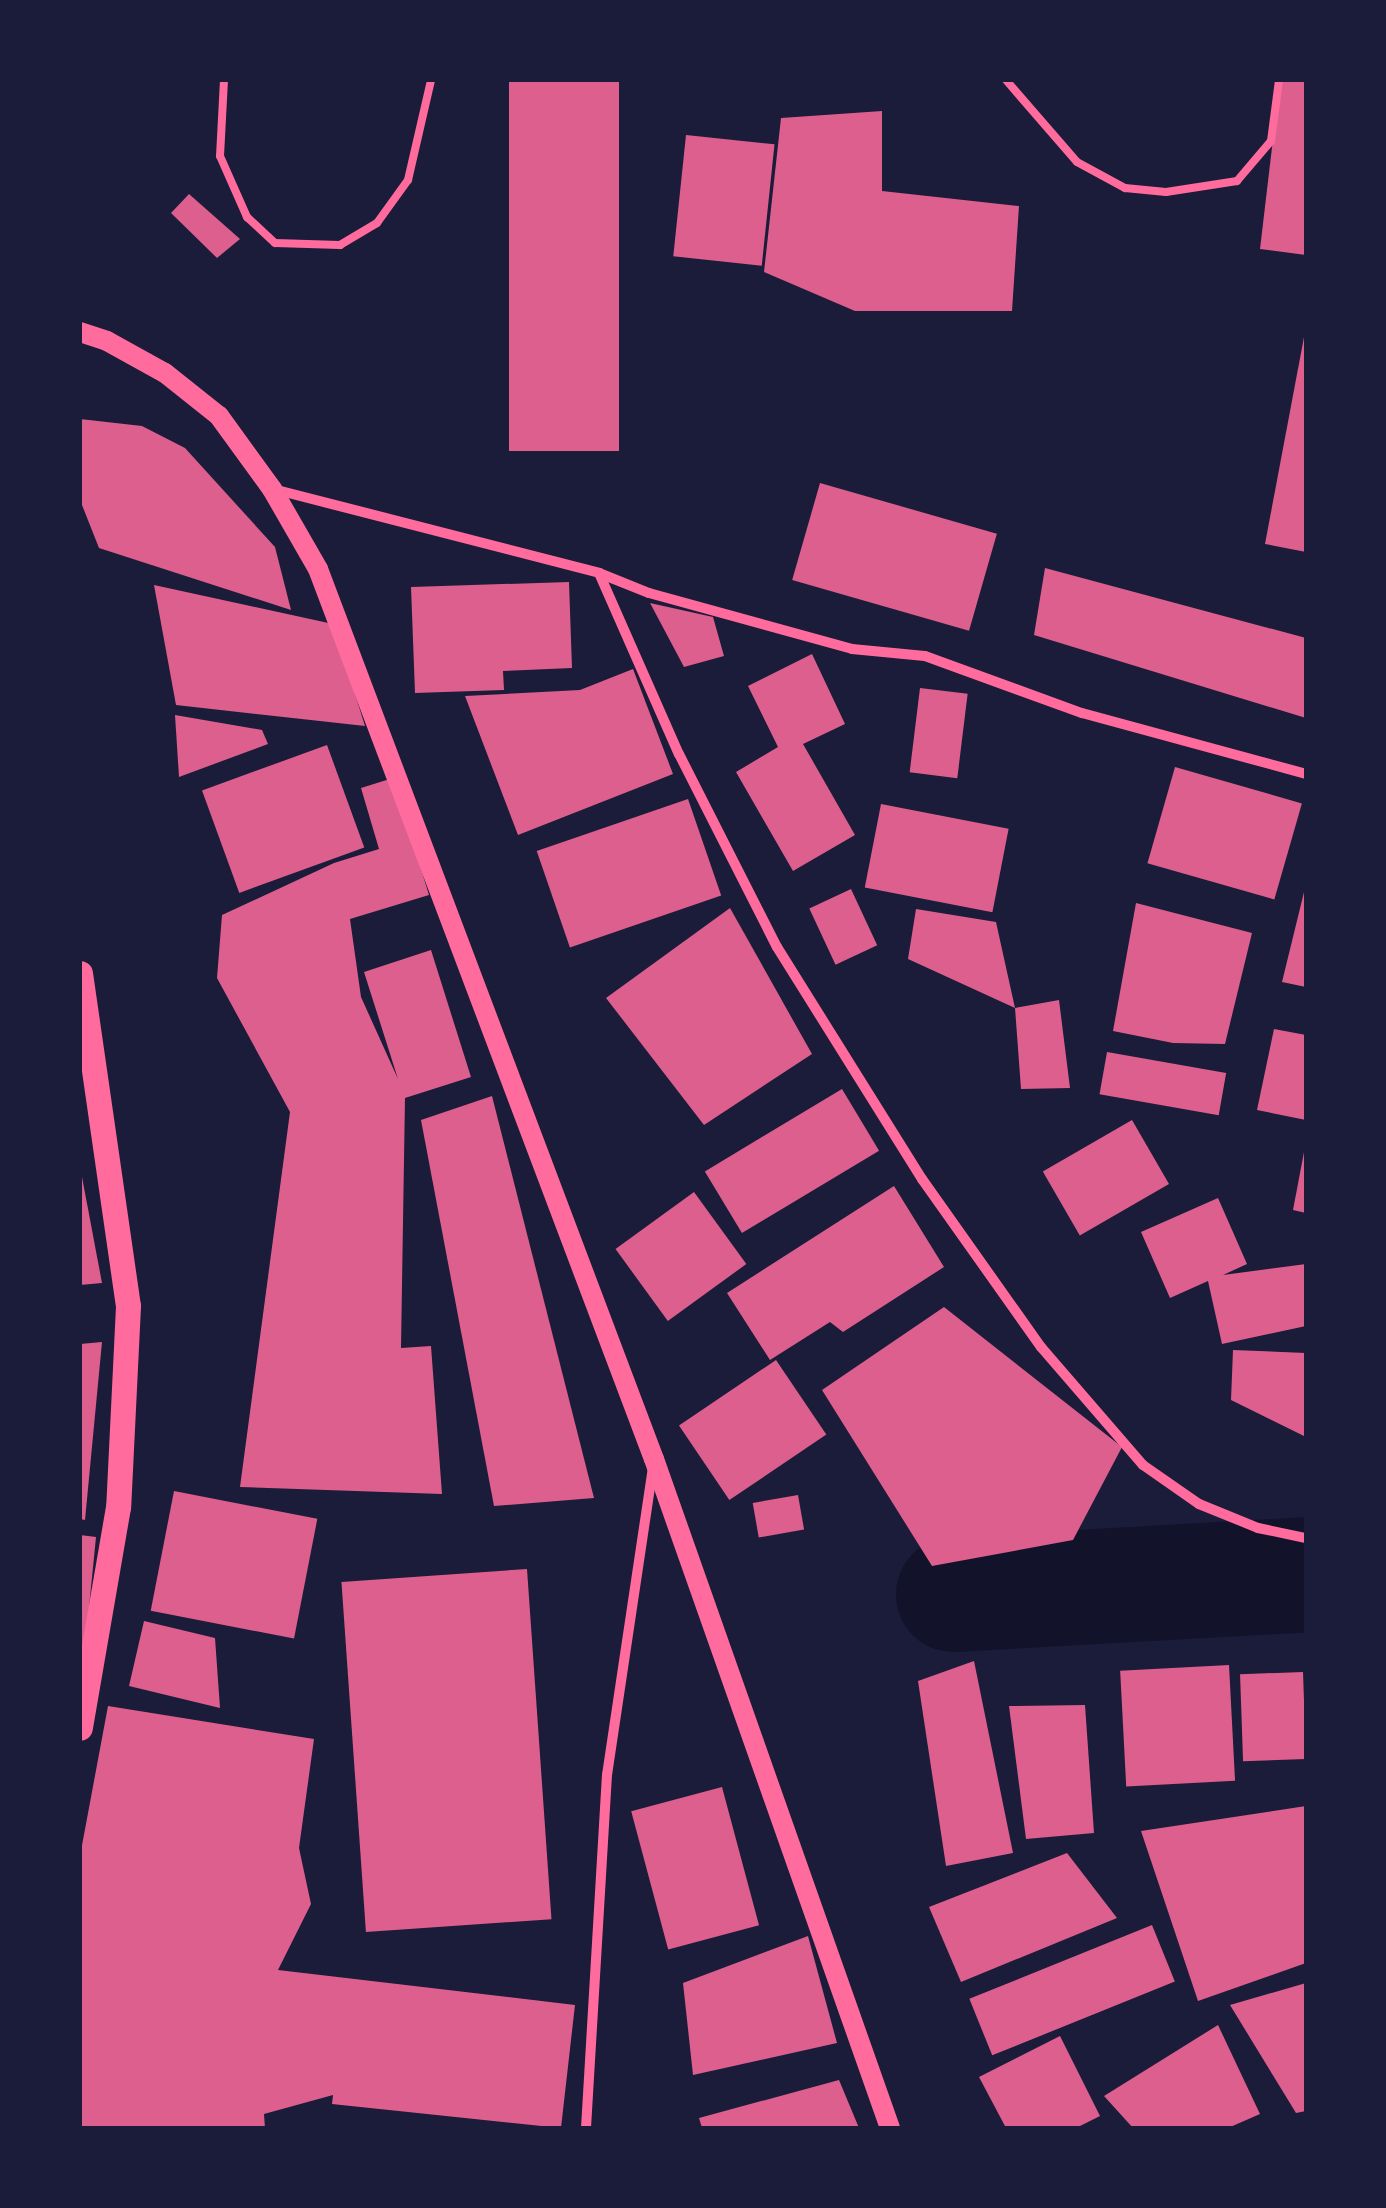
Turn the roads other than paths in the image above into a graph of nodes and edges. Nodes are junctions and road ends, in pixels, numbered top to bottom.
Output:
1 (224, 80) edge
2 (431, 80) edge
3 (1006, 80) edge
4 (1279, 80) edge
5 (80, 332) edge
6 (272, 489) junction
7 (599, 573) junction
8 (1306, 774) edge
9 (80, 973) edge
10 (654, 1459) junction
11 (1306, 1538) edge
12 (80, 1728) edge
13 (586, 2128) edge
14 (890, 2128) edge

1 - 2 lane
3 - 4 lane
5 - 6 main road
6 - 7 street
6 - 10 main road
7 - 8 street
7 - 11 street
9 - 12 main road
10 - 13 street
10 - 14 main road

